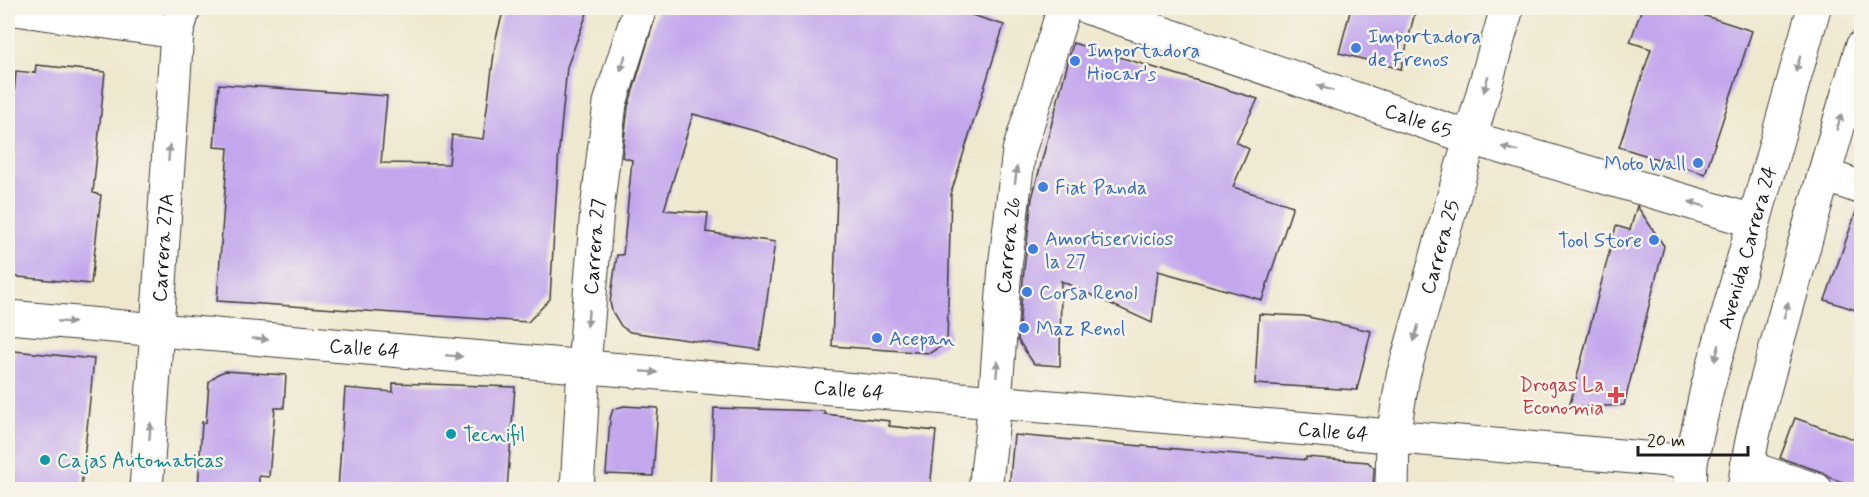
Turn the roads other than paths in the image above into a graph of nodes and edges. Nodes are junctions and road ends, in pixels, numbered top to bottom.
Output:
1 (8, 8) edge
2 (640, 8) edge
3 (1064, 8) edge
4 (1089, 8) edge
5 (1507, 8) edge
6 (1814, 8) edge
7 (181, 20) edge
8 (1862, 47) edge
9 (1471, 138) junction
10 (1824, 175) junction
11 (1862, 188) edge
12 (1753, 221) junction
13 (8, 317) edge
14 (158, 330) junction
15 (584, 367) junction
16 (995, 402) junction
17 (1393, 436) junction
18 (1691, 476) edge
19 (1745, 478) edge
20 (146, 489) edge
21 (577, 489) edge
22 (985, 489) edge
23 (1392, 489) edge
24 (1816, 489) edge

1 - 7 street
2 -> 15 street, Carrera 27
16 -> 3 street, Carrera 26
9 -> 4 street, Calle 65
5 -> 9 street, Carrera 25
6 -> 12 street, Avenida Carrera 24
14 -> 7 street, Carrera 27A
10 -> 8 street
12 -> 9 street, Calle 65
9 -> 17 street, Carrera 25
10 - 11 street
19 -> 10 street
12 -> 18 street, Avenida Carrera 24
13 -> 14 street, Calle 64
14 -> 15 street, Calle 64
20 -> 14 street, Carrera 27A
15 -> 16 street, Calle 64
15 - 21 street, Carrera 27
16 - 17 street, Calle 64
16 - 22 street, Carrera 26
17 - 18 street, Calle 64
17 - 23 street, Carrera 25
19 - 24 street

